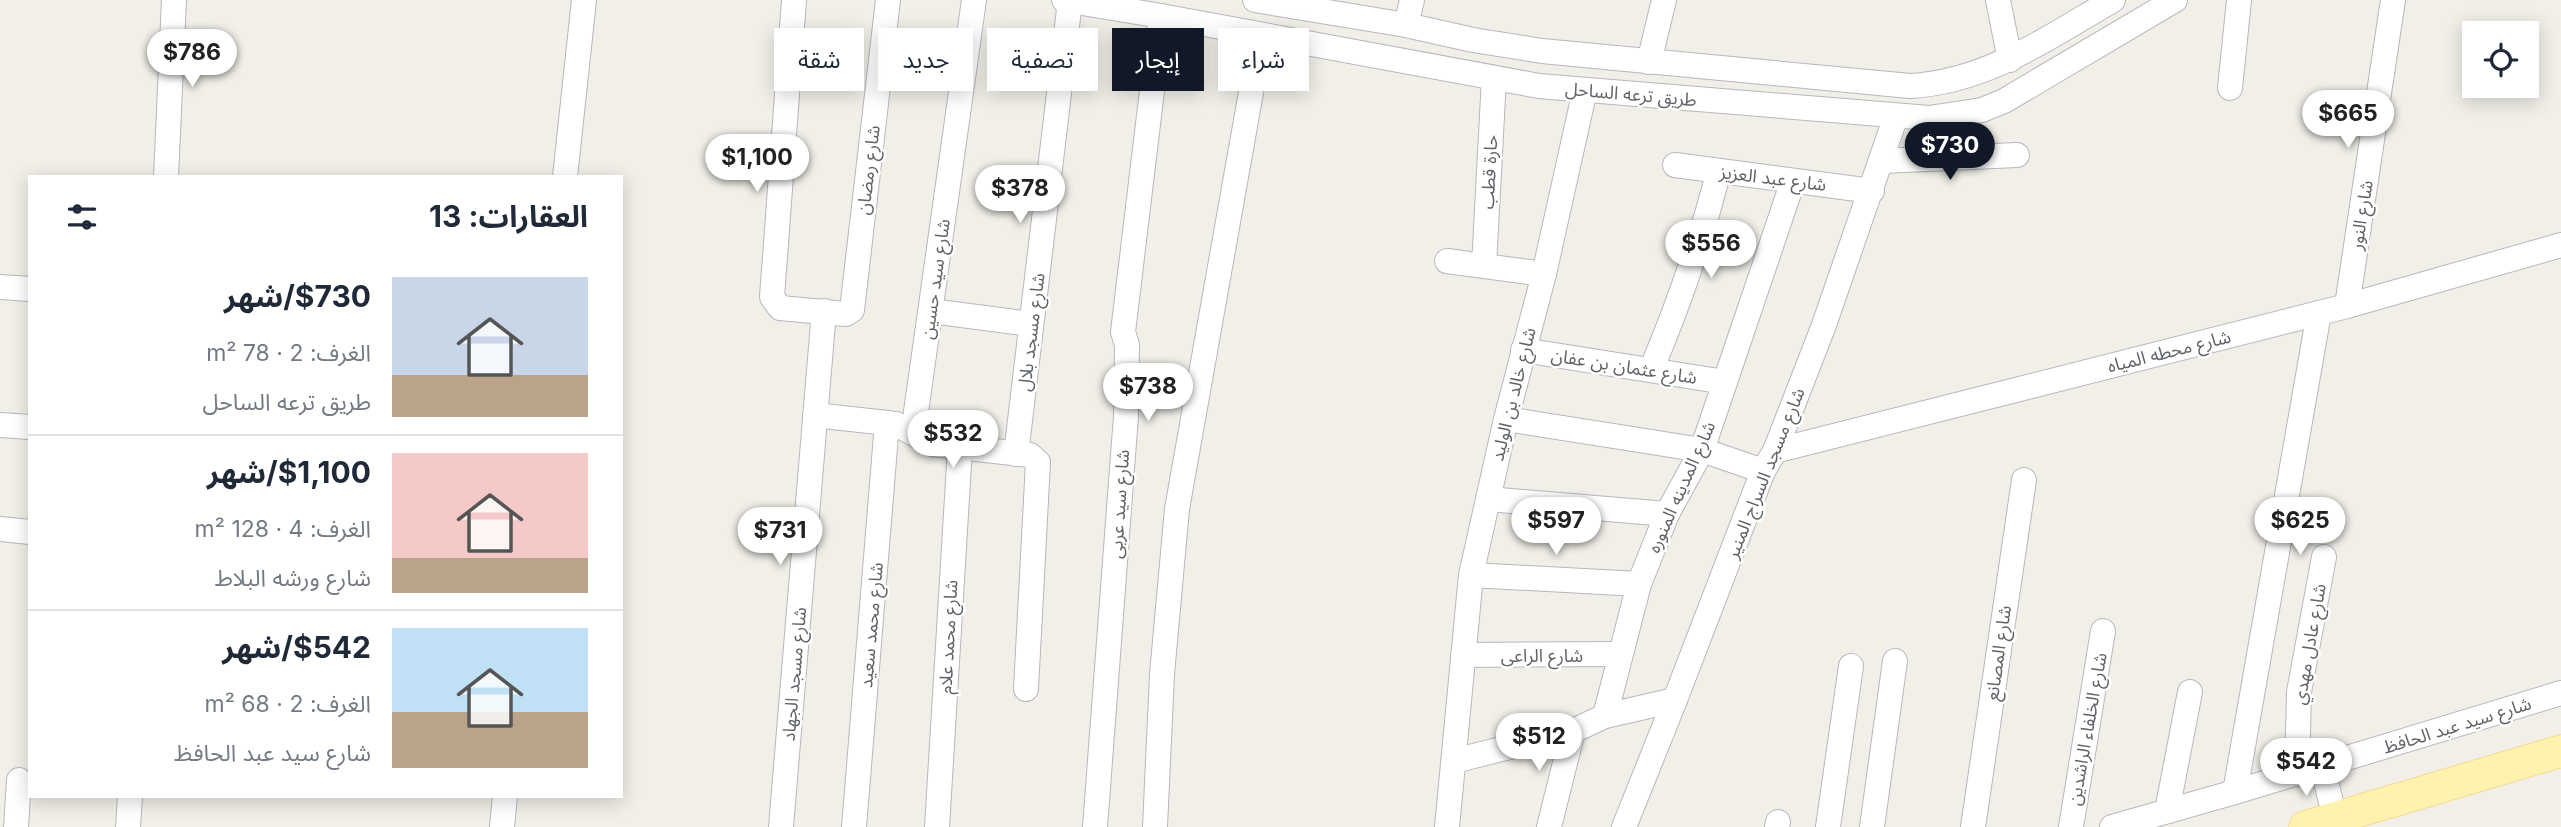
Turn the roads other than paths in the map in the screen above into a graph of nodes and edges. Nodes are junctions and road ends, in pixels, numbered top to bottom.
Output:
1 (174, 0) edge
2 (584, 0) edge
3 (794, 0) edge
4 (888, 0) edge
5 (974, 0) edge
6 (1257, 0) edge
7 (1412, 0) edge
8 (1664, 0) edge
9 (1998, 0) edge
10 (2113, 0) edge
11 (2175, 0) edge
12 (2239, 0) edge
13 (2393, 0) edge
14 (1067, 1) edge
15 (1338, 7) edge
16 (1161, 16) junction
17 (1406, 24) junction
18 (1221, 28) edge
19 (1309, 45) edge
20 (2010, 60) junction
21 (1649, 62) junction
22 (1494, 78) junction
23 (2230, 88) dead end
24 (1585, 90) junction
25 (1251, 91) edge
26 (1896, 116) junction
27 (2017, 155) dead end
28 (1881, 161) junction
29 (1675, 165) dead end
30 (1719, 171) junction
31 (166, 175) edge
32 (565, 175) edge
33 (1793, 181) junction
34 (1872, 191) junction
35 (2561, 245) edge
36 (1447, 261) dead end
37 (1484, 266) junction
38 (1544, 274) junction
39 (0, 287) edge
40 (28, 289) edge
41 (2347, 306) junction
42 (824, 311) junction
43 (931, 311) junction
44 (2319, 313) junction
45 (1031, 324) junction
46 (1523, 350) junction
47 (1651, 370) junction
48 (1725, 382) junction
49 (815, 415) junction
50 (1506, 419) junction
51 (887, 423) junction
52 (0, 425) edge
53 (28, 427) edge
54 (913, 433) junction
55 (960, 448) junction
56 (1702, 450) junction
57 (1016, 454) junction
58 (1769, 461) junction
59 (2024, 480) dead end
60 (1488, 499) junction
61 (1667, 514) junction
62 (0, 529) edge
63 (28, 532) edge
64 (2324, 558) dead end
65 (1471, 575) junction
66 (1639, 584) junction
67 (2103, 631) dead end
68 (1620, 654) junction
69 (1463, 655) junction
70 (1895, 661) dead end
71 (1851, 666) dead end
72 (1026, 689) dead end
73 (2190, 692) dead end
74 (2561, 693) edge
75 (1675, 700) junction
76 (1605, 716) junction
77 (1573, 731) junction
78 (2561, 751) edge
79 (1454, 761) junction
80 (2322, 766) junction
81 (2561, 771) edge
82 (2298, 774) junction
83 (16, 780) edge
84 (2235, 792) junction
85 (130, 798) edge
86 (505, 798) edge
87 (2167, 811) junction
88 (2335, 818) junction
89 (1151, 826) edge
90 (16, 827) edge
91 (128, 827) edge
92 (502, 827) edge
93 (781, 827) edge
94 (854, 827) edge
95 (937, 827) edge
96 (1095, 827) edge
97 (1447, 827) edge
98 (1549, 827) edge
99 (1624, 827) edge
100 (1828, 827) edge
101 (1872, 827) edge
102 (1973, 827) edge
103 (2071, 827) edge
104 (2112, 827) edge
105 (2305, 827) edge
106 (2377, 827) edge

1 - 31 street
2 - 32 street
3 - 42 street
4 - 42 street, شارع رمضان
5 - 43 street, شارع سيد حسين
6 - 15 street, طريق ترعه الساحل
7 - 17 street
8 - 21 street
9 - 20 street
10 - 20 street, طريق ترعه الساحل
11 - 26 street, طريق ترعه الساحل
12 - 23 street
13 - 41 street, شارع النور
14 - 16 street, طريق ترعه الساحل
14 - 45 street, شارع مسجد بلال
15 - 17 street, طريق ترعه الساحل
16 - 18 street, طريق ترعه الساحل
16 - 96 street, شارع سيد عربى
17 - 21 street, طريق ترعه الساحل
19 - 22 street, طريق ترعه الساحل
20 - 21 street, طريق ترعه الساحل
22 - 24 street, طريق ترعه الساحل
22 - 37 street, حارة قطب
24 - 26 street, طريق ترعه الساحل
24 - 38 street, شارع خالد بن الوليد
25 - 89 street
26 - 28 street, شارع مسجد السراج المنير
27 - 28 street
28 - 34 street, شارع مسجد السراج المنير
29 - 30 street, شارع عبد العزيز
30 - 33 street, شارع عبد العزيز
30 - 47 street
33 - 34 street, شارع عبد العزيز
33 - 48 street, شارع المدينه المنوره
34 - 58 street, شارع مسجد السراج المنير
35 - 41 street, شارع محطه المياه
36 - 37 street
37 - 38 street
38 - 46 street, شارع خالد بن الوليد
39 - 40 street
41 - 44 street, شارع محطه المياه
42 - 49 street, شارع مسجد الجهاد
43 - 45 street
43 - 54 street, شارع سيد حسين
44 - 58 street, شارع محطه المياه
44 - 84 street
45 - 57 street, شارع مسجد بلال
46 - 47 street, شارع عثمان بن عفان
46 - 50 street, شارع خالد بن الوليد
47 - 48 street, شارع عثمان بن عفان
48 - 56 street, شارع المدينه المنوره
49 - 51 street
49 - 93 street, شارع مسجد الجهاد
50 - 56 street
50 - 60 street, شارع خالد بن الوليد
51 - 54 street
51 - 94 street, شارع محمد سعيد
52 - 53 street
54 - 55 street
55 - 57 street
55 - 95 street, شارع محمد علام
56 - 58 street
56 - 61 street, شارع المدينه المنوره
57 - 72 street
58 - 75 street, شارع مسجد السراج المنير
59 - 102 street, شارع المصانع
60 - 61 street
60 - 65 street, شارع خالد بن الوليد
61 - 66 street, شارع المدينه المنوره
62 - 63 street
64 - 82 street, شارع عادل مهدي
65 - 66 street
65 - 69 street, شارع خالد بن الوليد
66 - 68 street, شارع المدينه المنوره
67 - 103 street, شارع الخلفاء الراشدين
68 - 69 street, شارع الراعى
68 - 76 street, شارع المدينه المنوره
69 - 79 street, شارع خالد بن الوليد
70 - 101 street
71 - 100 street
73 - 87 street
74 - 80 street, شارع سيد عبد الحافظ
75 - 76 street
75 - 99 street, شارع مسجد السراج المنير
76 - 77 street
77 - 79 street
77 - 98 street
78 - 88 main road
79 - 97 street, شارع خالد بن الوليد
80 - 82 street, شارع سيد عبد الحافظ
80 - 88 street
81 - 106 main road
82 - 84 street, شارع سيد عبد الحافظ
83 - 90 street
84 - 87 street, شارع سيد عبد الحافظ
85 - 91 street
86 - 92 street
87 - 104 street, شارع سيد عبد الحافظ
88 - 105 main road

